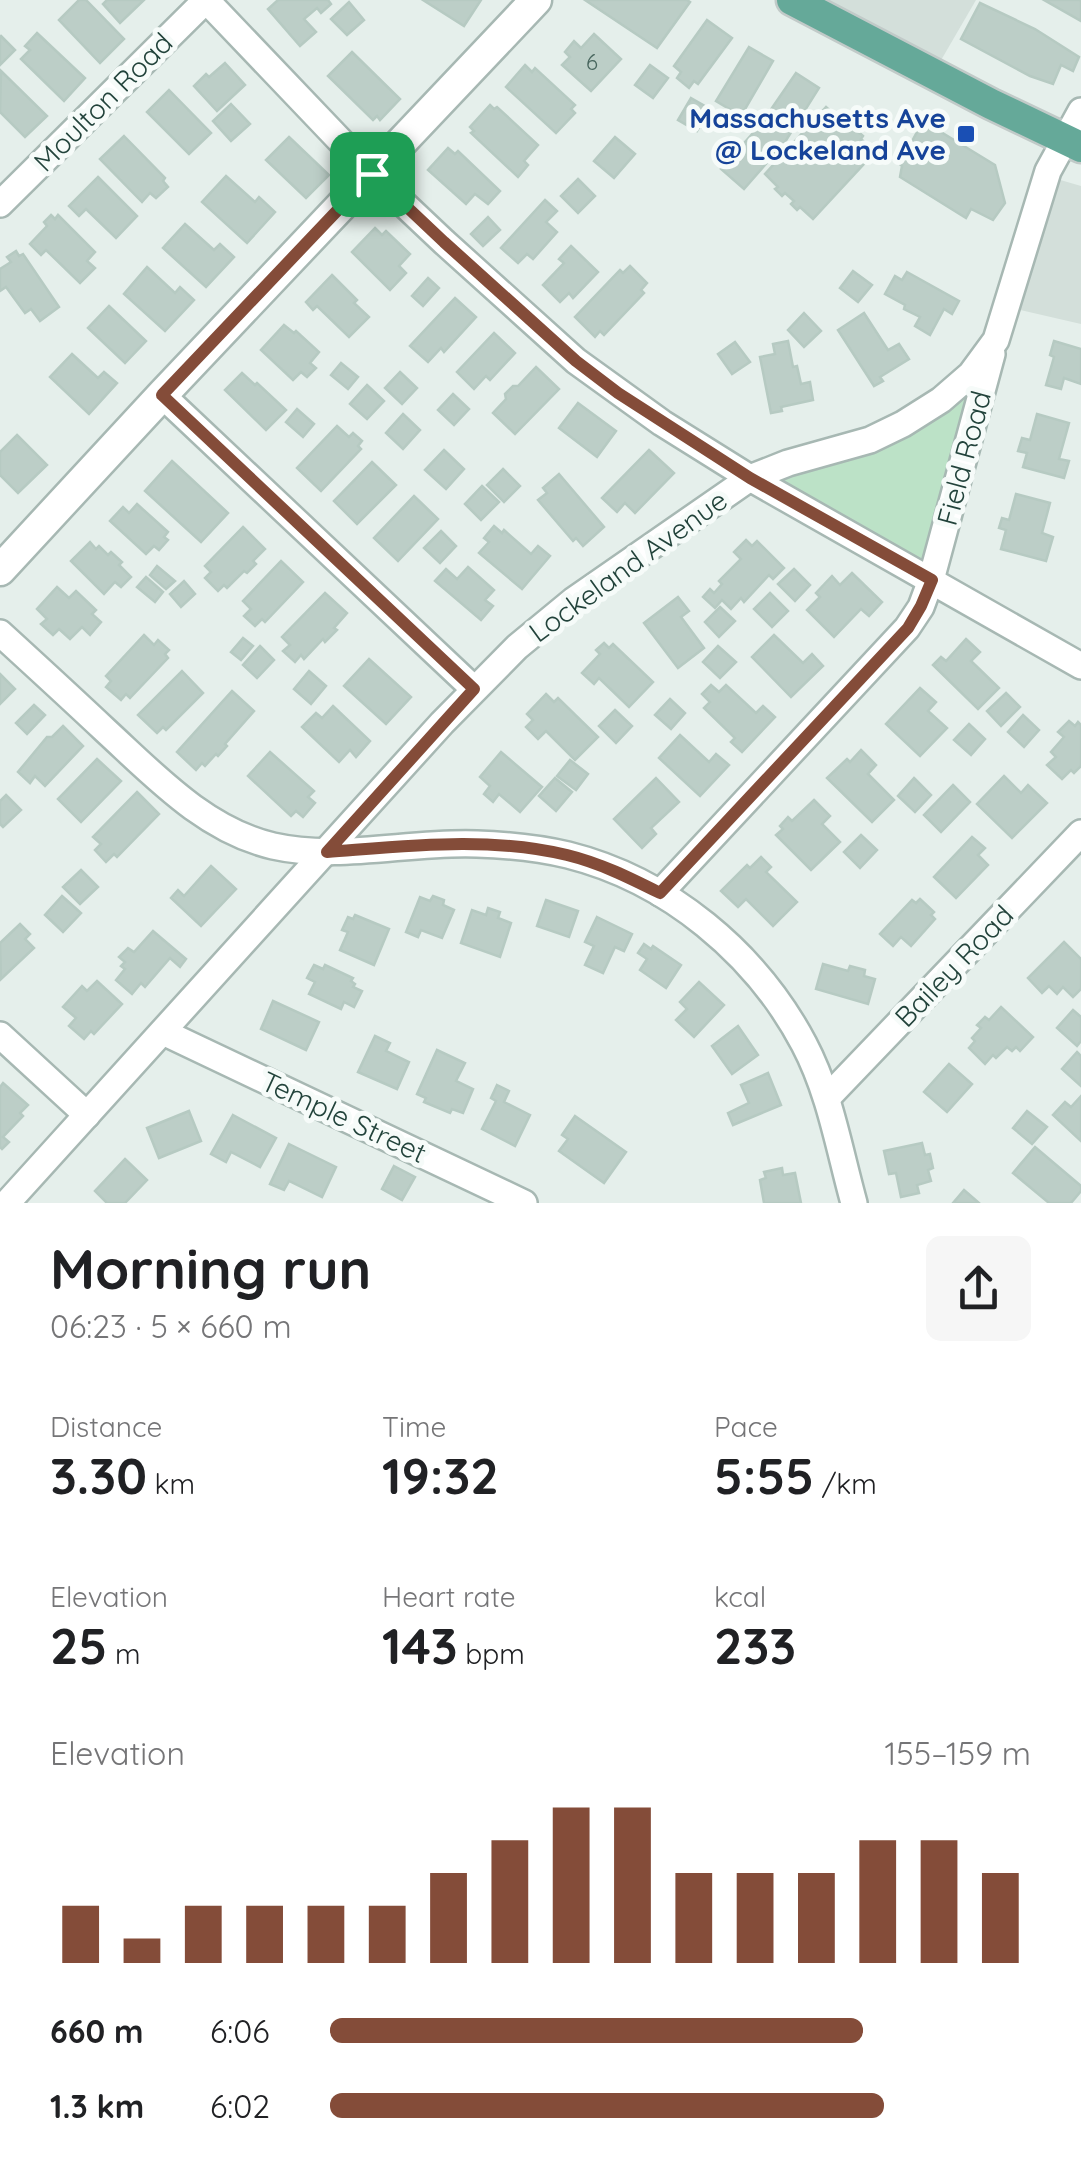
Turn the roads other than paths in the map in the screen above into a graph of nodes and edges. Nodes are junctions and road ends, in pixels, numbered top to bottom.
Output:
1 (206, 0) edge
2 (536, 0) edge
3 (792, 0) edge
4 (1081, 110) edge
5 (1072, 143) edge
6 (372, 174) junction
7 (0, 204) edge
8 (996, 340) junction
9 (162, 395) junction
10 (750, 478) junction
11 (0, 570) edge
12 (932, 580) junction
13 (0, 633) edge
14 (1081, 666) edge
15 (474, 689) junction
16 (1081, 833) edge
17 (327, 852) junction
18 (660, 893) junction
19 (163, 1032) junction
20 (0, 1035) edge
21 (827, 1098) junction
22 (86, 1116) junction
23 (7, 1203) edge
24 (524, 1203) edge
25 (854, 1203) edge

1 - 6 street
1 - 7 street, Moulton Road
2 - 6 street
3 - 5 main road
4 - 5 street, Lockeland Avenue
5 - 8 street, Lockeland Avenue
6 - 9 street
6 - 10 street
8 - 10 street, Lockeland Avenue
8 - 12 street, Field Road
9 - 11 street
9 - 15 street
10 - 12 street
10 - 15 street, Lockeland Avenue
12 - 14 street
12 - 18 street, Field Road
13 - 17 street
15 - 17 street, Lockeland Avenue
16 - 21 street, Bailey Road
17 - 18 street
17 - 19 street, Lockeland Avenue
18 - 21 street
19 - 22 street, Lockeland Avenue
19 - 24 street, Temple Street
20 - 22 street
21 - 25 street
22 - 23 street, Lockeland Avenue

